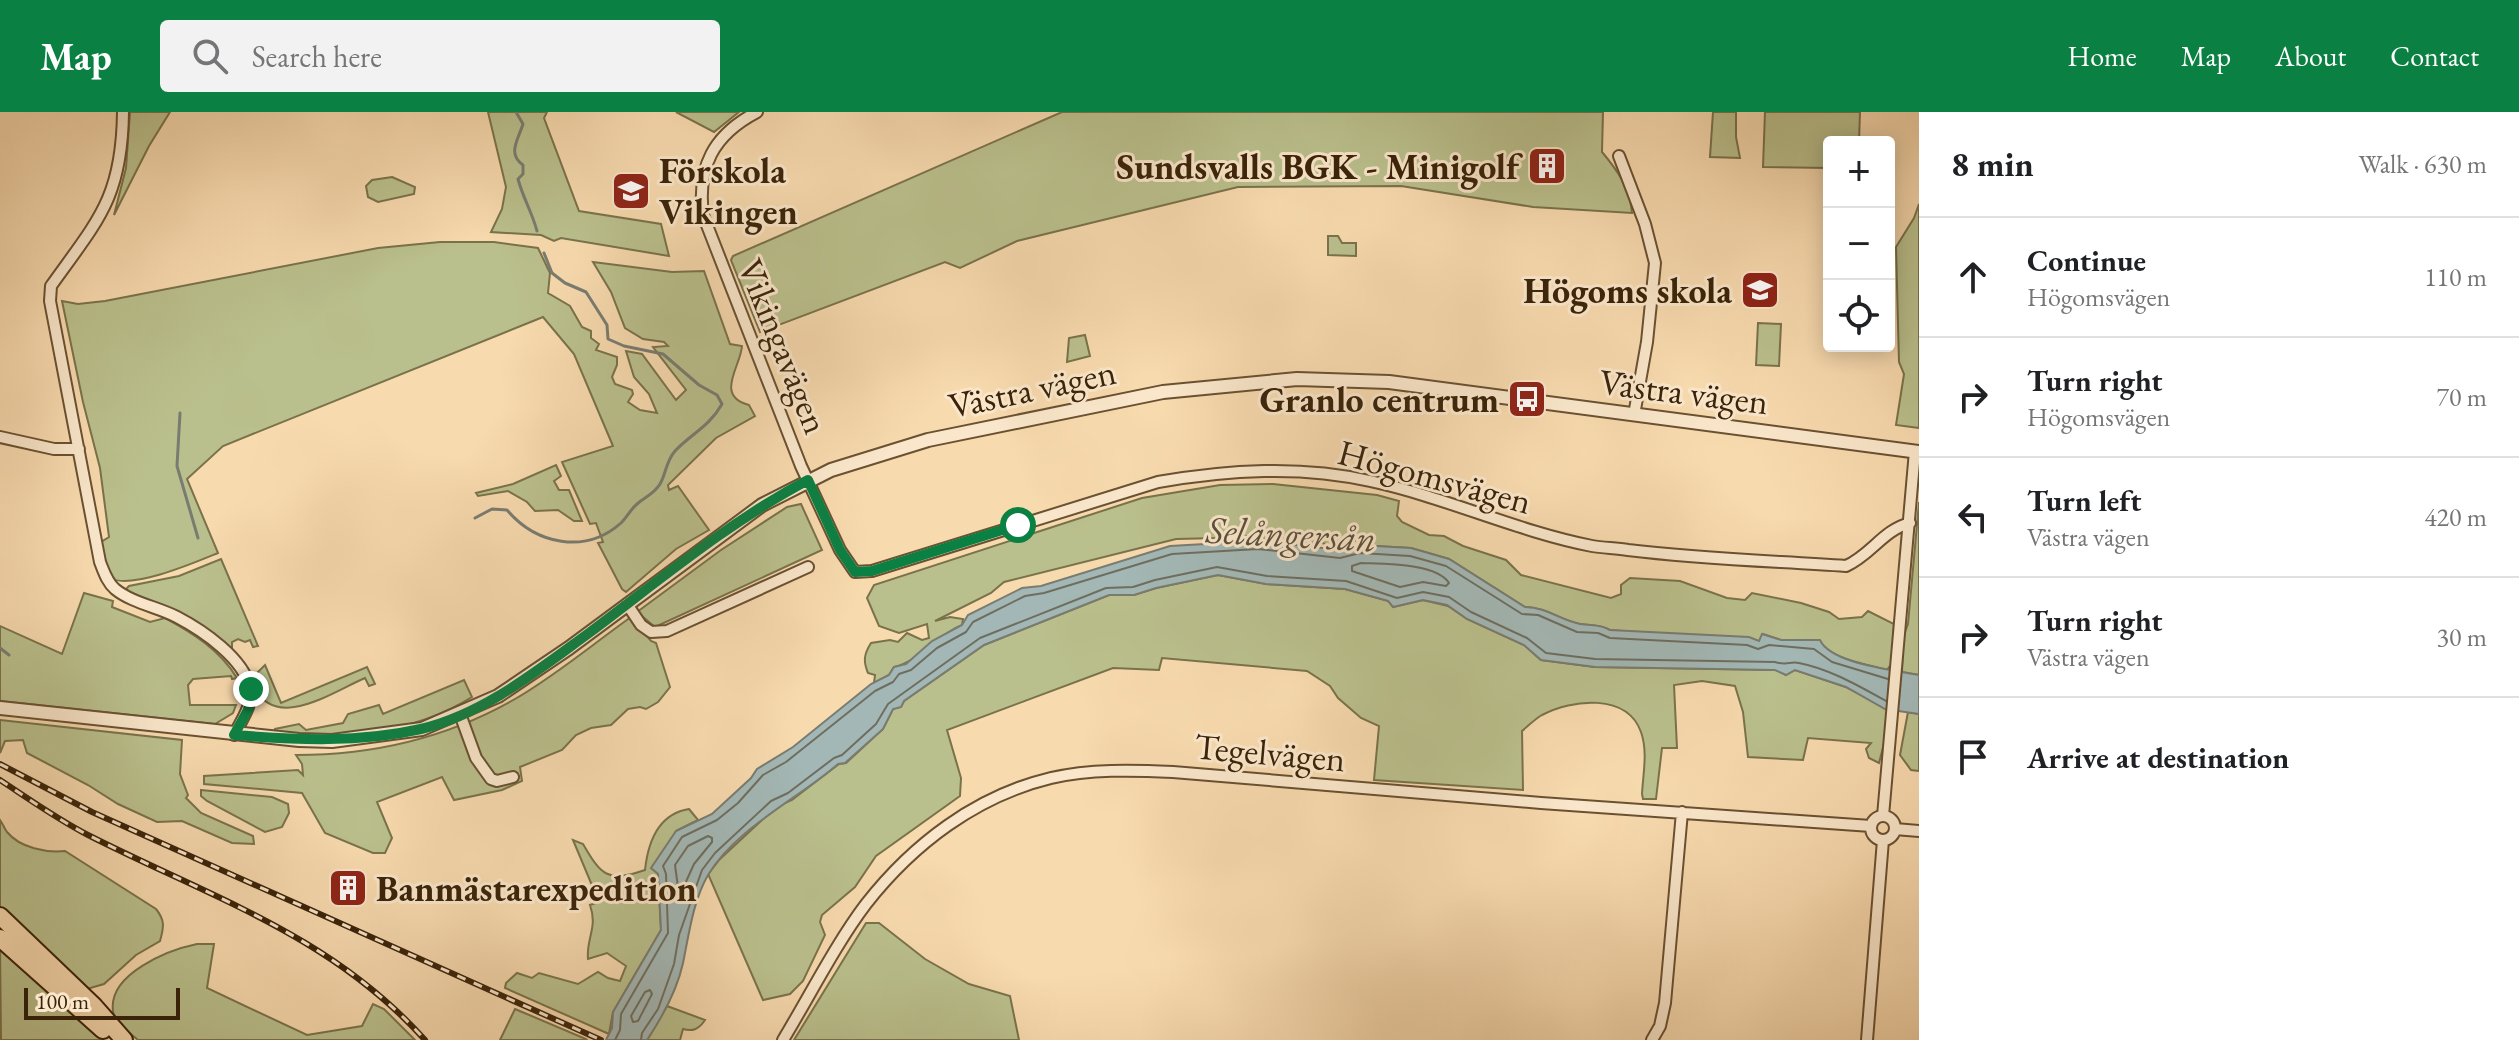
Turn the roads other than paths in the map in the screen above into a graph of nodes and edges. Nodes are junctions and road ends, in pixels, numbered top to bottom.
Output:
1 (123, 112) edge
2 (757, 112) edge
3 (1619, 156) dead end
4 (1634, 415) junction
5 (0, 437) edge
6 (79, 449) junction
7 (1917, 451) edge
8 (808, 480) junction
9 (1910, 523) junction
10 (808, 567) dead end
11 (627, 604) junction
12 (0, 708) edge
13 (460, 714) junction
14 (234, 735) junction
15 (513, 777) dead end
16 (1682, 812) junction
17 (1883, 816) junction
18 (1871, 826) junction
19 (1895, 829) junction
20 (1919, 831) edge
21 (1883, 840) junction
22 (0, 916) edge
23 (0, 938) edge
24 (115, 1040) edge
25 (124, 1040) edge
26 (783, 1040) edge
27 (1652, 1040) edge
28 (1867, 1040) edge

1 - 6 street
2 - 8 street, Vikingavägen
3 - 4 street
4 - 7 street, Västra vägen
4 - 8 street, Västra vägen
5 - 6 street
6 - 14 street
7 - 9 street
8 - 9 street, Högomsvägen
8 - 11 street, Västra vägen
9 - 17 street
10 - 11 street
11 - 13 street, Västra vägen
12 - 14 street, Västra vägen
13 - 14 street, Västra vägen
13 - 15 street
16 - 18 street, Tegelvägen
16 - 26 street, Tegelvägen
16 - 27 street
17 - 18 street
17 - 19 street
18 - 21 street
19 - 20 street
19 - 21 street
21 - 28 street
22 - 25 main road
23 - 24 main road

